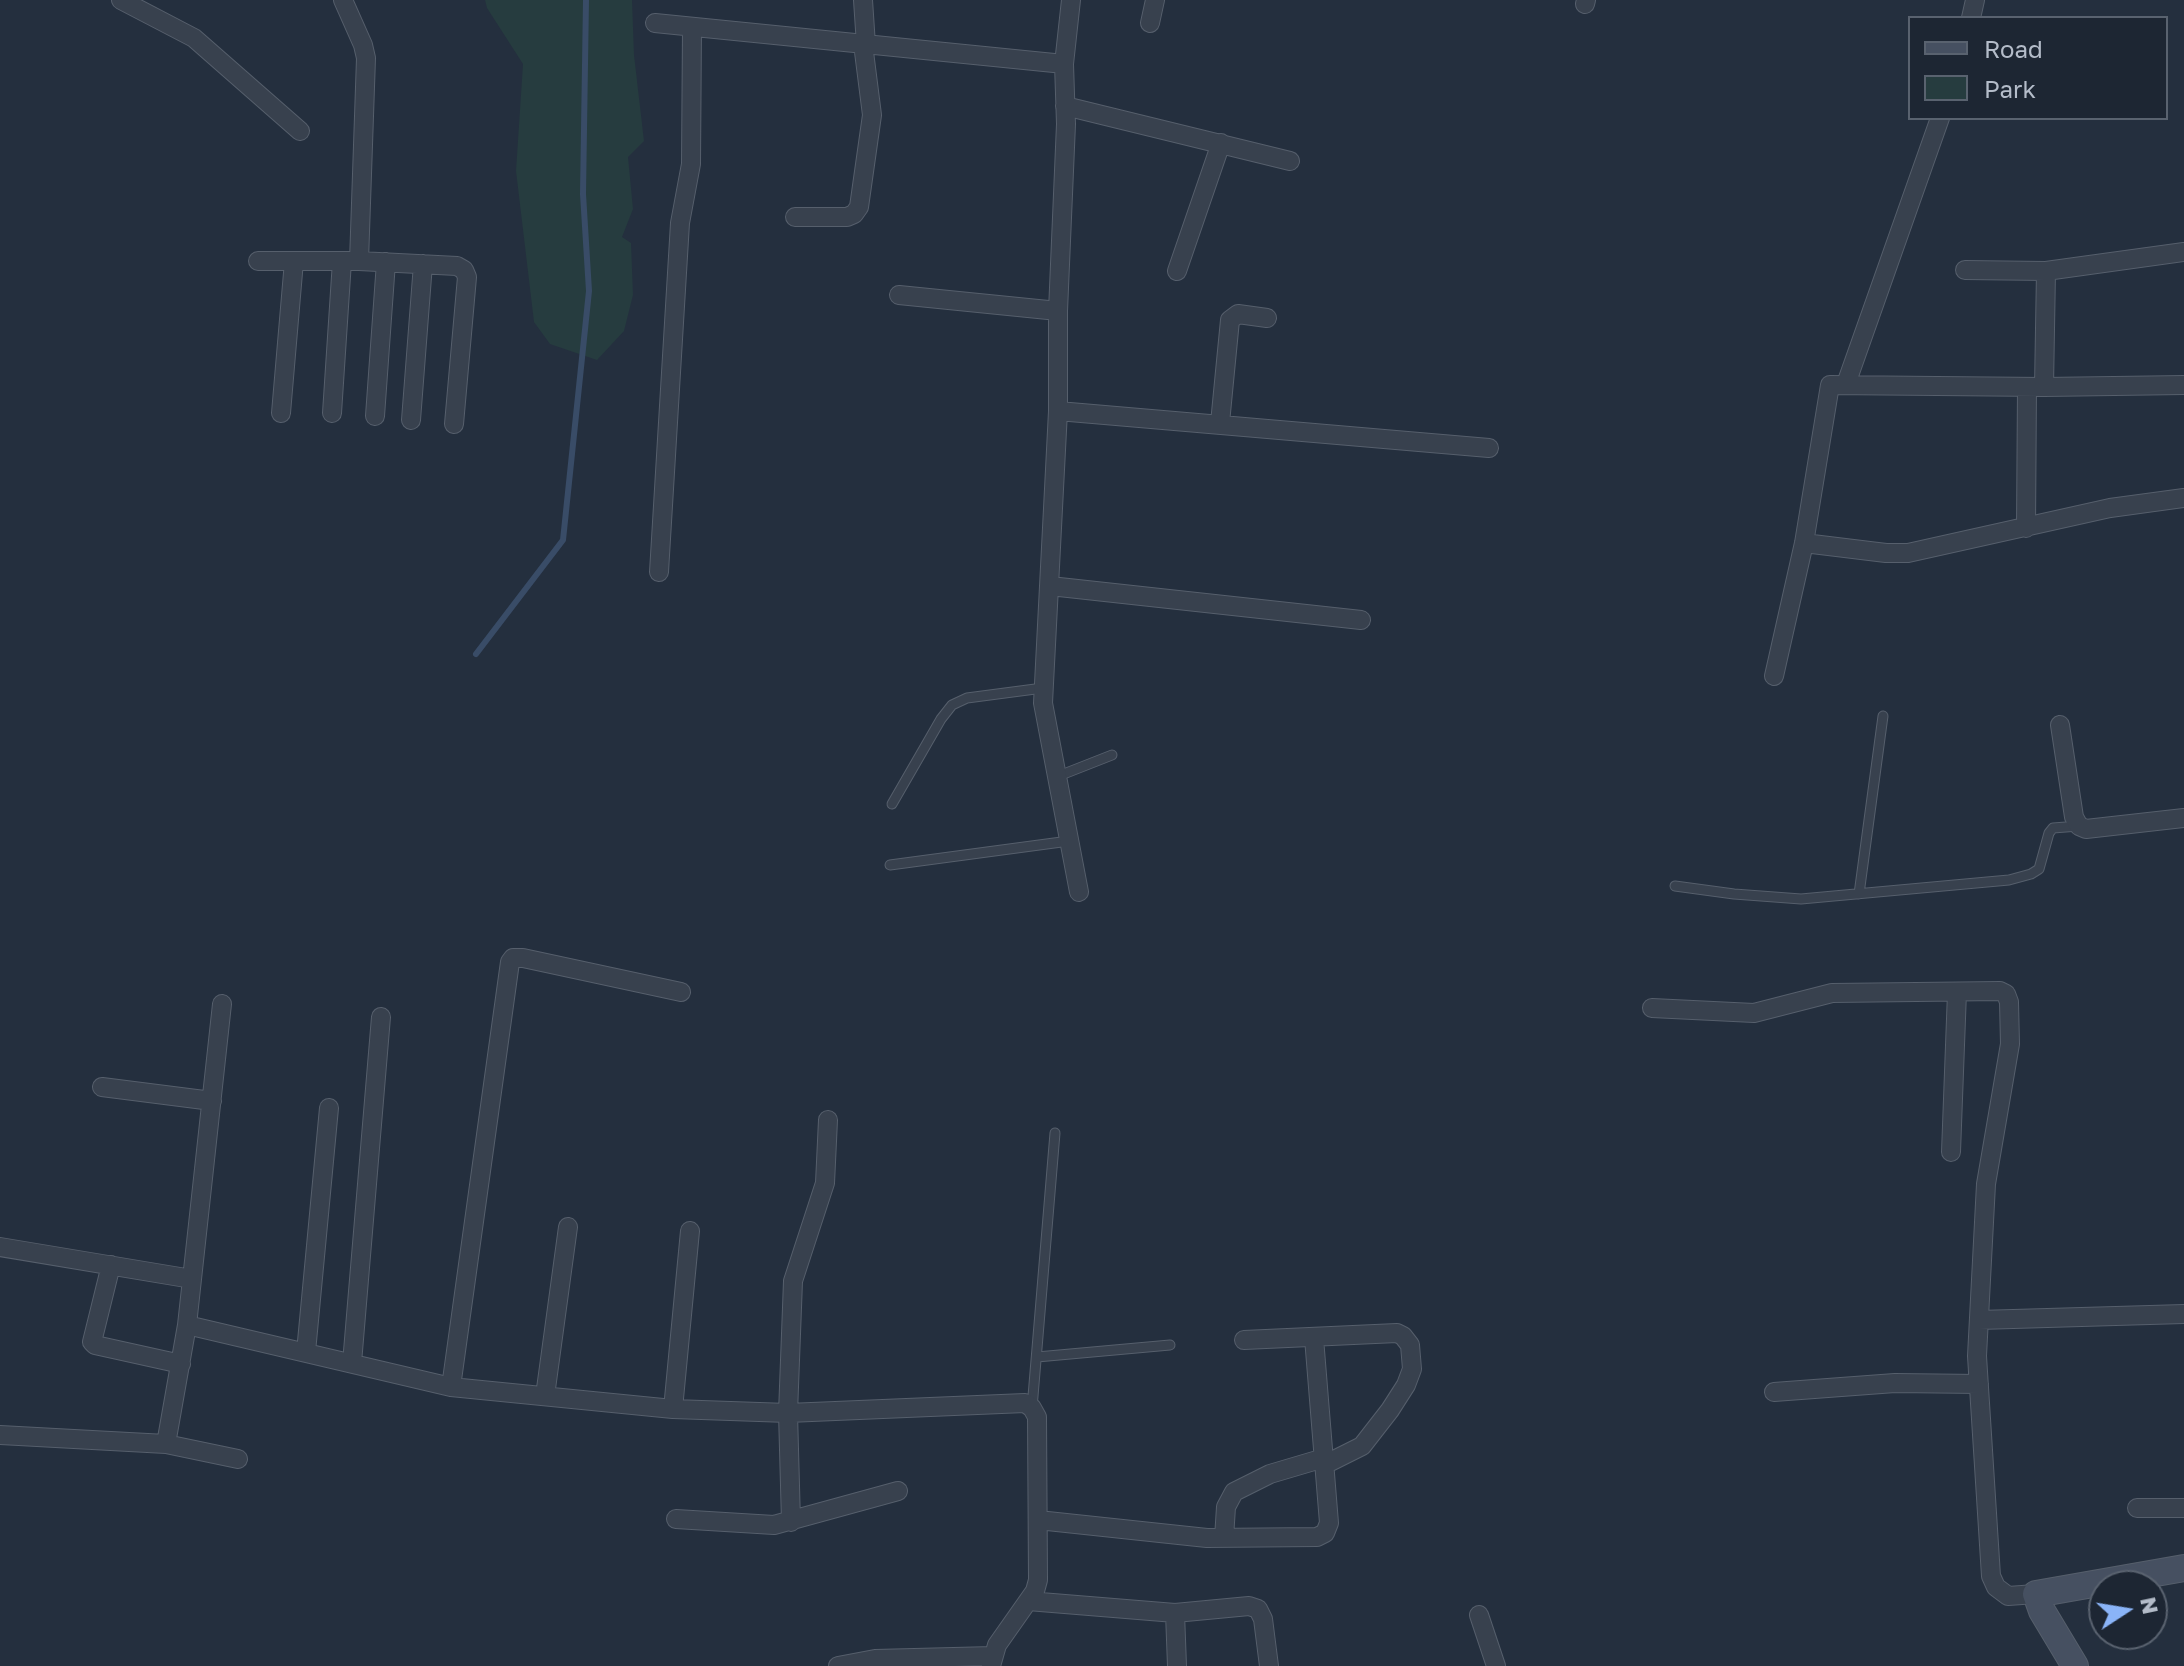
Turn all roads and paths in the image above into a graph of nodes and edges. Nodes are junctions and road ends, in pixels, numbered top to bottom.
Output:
1 (121, 0) edge
2 (343, 0) edge
3 (863, 0) edge
4 (1071, 0) edge
5 (1155, 0) edge
6 (655, 23) dead end
7 (1150, 23) dead end
8 (692, 27) junction
9 (865, 44) junction
10 (1064, 64) junction
11 (1065, 106) junction
12 (1939, 120) edge
13 (300, 131) dead end
14 (1221, 143) junction
15 (1290, 161) dead end
16 (795, 217) dead end
17 (2184, 252) edge
18 (258, 261) dead end
19 (294, 261) junction
20 (351, 261) junction
21 (386, 262) junction
22 (423, 264) junction
23 (1965, 270) dead end
24 (1177, 271) dead end
25 (2046, 271) junction
26 (899, 295) dead end
27 (1058, 311) junction
28 (1267, 318) dead end
29 (1846, 384) junction
30 (2184, 385) edge
31 (2035, 387) junction
32 (1058, 411) junction
33 (281, 413) dead end
34 (332, 413) dead end
35 (375, 416) dead end
36 (411, 420) dead end
37 (1220, 423) junction
38 (454, 424) dead end
39 (1489, 448) dead end
40 (2184, 498) edge
41 (2026, 528) junction
42 (1804, 543) junction
43 (659, 572) dead end
44 (1050, 586) junction
45 (1361, 620) dead end
46 (1774, 676) dead end
47 (1043, 688) junction
48 (1883, 716) dead end
49 (2060, 725) dead end
50 (1112, 755) dead end
51 (1056, 777) junction
52 (892, 804) dead end
53 (2184, 818) edge
54 (2079, 826) junction
55 (1069, 841) junction
56 (890, 865) dead end
57 (1675, 886) dead end
58 (1079, 892) dead end
59 (1859, 894) junction
60 (681, 992) dead end
61 (1957, 992) junction
62 (222, 1004) dead end
63 (1652, 1008) dead end
64 (381, 1017) dead end
65 (102, 1087) dead end
66 (212, 1101) junction
67 (329, 1108) dead end
68 (828, 1120) dead end
69 (1055, 1133) dead end
70 (1951, 1152) dead end
71 (568, 1227) dead end
72 (690, 1231) dead end
73 (0, 1247) edge
74 (111, 1265) junction
75 (192, 1279) junction
76 (2184, 1314) edge
77 (1979, 1320) junction
78 (187, 1325) junction
79 (1314, 1338) junction
80 (1244, 1340) dead end
81 (1170, 1345) dead end
82 (306, 1352) junction
83 (1037, 1357) junction
84 (352, 1363) junction
85 (181, 1364) junction
86 (1979, 1384) junction
87 (451, 1387) junction
88 (1774, 1392) dead end
89 (545, 1396) junction
90 (1032, 1408) junction
91 (673, 1409) junction
92 (788, 1413) junction
93 (0, 1435) edge
94 (166, 1444) junction
95 (238, 1459) dead end
96 (1324, 1462) junction
97 (898, 1491) dead end
98 (2137, 1508) dead end
99 (2184, 1508) edge
100 (676, 1519) dead end
101 (1038, 1520) junction
102 (791, 1522) junction
103 (1224, 1538) junction
104 (2184, 1568) edge
105 (2036, 1594) junction
106 (1028, 1601) junction
107 (1175, 1613) junction
108 (1479, 1615) dead end
109 (992, 1661) edge
110 (838, 1666) edge
111 (1177, 1666) edge
112 (1269, 1666) edge
113 (1496, 1666) edge
114 (2075, 1666) edge

1 - 13 street
2 - 20 street
3 - 9 street
4 - 10 street
5 - 7 street
6 - 8 street
8 - 9 street
8 - 43 street
9 - 10 street
9 - 16 street
10 - 11 street
11 - 14 street
11 - 27 street
12 - 29 street
14 - 15 street
14 - 24 street
17 - 25 street
18 - 19 street
19 - 20 street
19 - 33 street
20 - 21 street
20 - 34 street
21 - 22 street
21 - 35 street
22 - 36 street
22 - 38 street
23 - 25 street
25 - 31 street
26 - 27 street
27 - 32 street
28 - 37 street
29 - 31 street
29 - 42 street
30 - 31 street
31 - 41 street
32 - 37 street
32 - 44 street
37 - 39 street
40 - 41 street
41 - 42 street
42 - 46 street
44 - 45 street
44 - 47 street
47 - 51 street
47 - 52 lane
48 - 59 lane
49 - 54 street
50 - 51 lane
51 - 55 street
53 - 54 street
54 - 59 lane
55 - 56 lane
55 - 58 street
57 - 59 lane
60 - 87 street
61 - 63 street
61 - 70 street
61 - 77 street
62 - 66 street
64 - 84 street
65 - 66 street
66 - 75 street
67 - 82 street
68 - 92 street
69 - 83 lane
71 - 89 street
72 - 91 street
73 - 74 street
74 - 75 street
74 - 85 street
75 - 78 street
76 - 77 street
77 - 86 street
78 - 82 street
78 - 85 street
79 - 80 street
79 - 96 street
79 - 96 street
81 - 83 lane
82 - 84 street
83 - 90 lane
84 - 87 street
85 - 94 street
86 - 88 street
86 - 105 street
87 - 89 street
89 - 91 street
90 - 92 street
90 - 101 street
91 - 92 street
92 - 102 street
93 - 94 street
94 - 95 street
96 - 103 street
96 - 103 street
97 - 102 street
98 - 99 street
100 - 102 street
101 - 103 street
101 - 106 street
104 - 105 street
105 - 114 street
106 - 107 street
106 - 109 street
107 - 111 street
107 - 112 street
108 - 113 street
109 - 110 street

